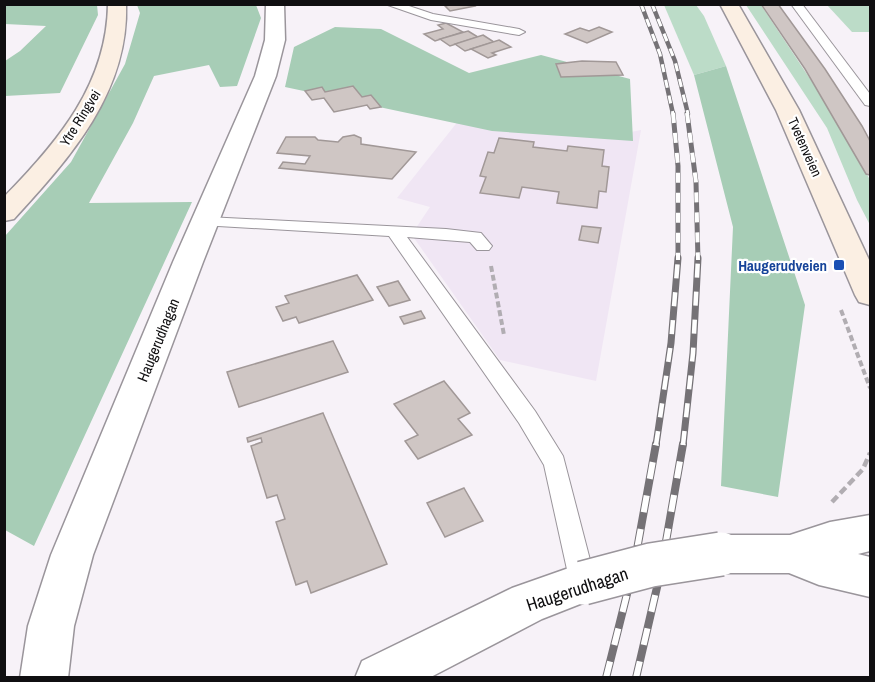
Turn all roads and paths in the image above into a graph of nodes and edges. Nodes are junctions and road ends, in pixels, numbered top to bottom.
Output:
1 (117, 4) edge
2 (275, 4) edge
3 (390, 4) edge
4 (729, 4) edge
5 (796, 4) edge
6 (519, 32) dead end
7 (870, 102) edge
8 (15, 191) edge
9 (4, 213) edge
10 (207, 222) junction
11 (395, 233) junction
12 (483, 246) joint
13 (870, 295) edge
14 (504, 385) junction
15 (870, 453) edge
16 (826, 507) dead end
17 (870, 533) edge
18 (790, 554) junction
19 (870, 577) edge
20 (583, 583) junction
21 (44, 678) edge
22 (379, 678) edge

1 - 8 main road, Ytre Ringvei
2 - 10 street, Haugerudhagan
3 - 6 lane
4 - 13 main road, Tvetenveien
5 - 7 lane
8 - 9 main road, Ytre Ringvei
10 - 11 lane
10 - 21 street, Haugerudhagan
11 - 12 lane
11 - 14 lane
12 - 14 path
14 - 20 lane
15 - 16 path
17 - 18 street, Haugerudhagan
18 - 19 street, Haugerudhagan
18 - 20 street, Haugerudhagan, bridge
20 - 22 street, Haugerudhagan

